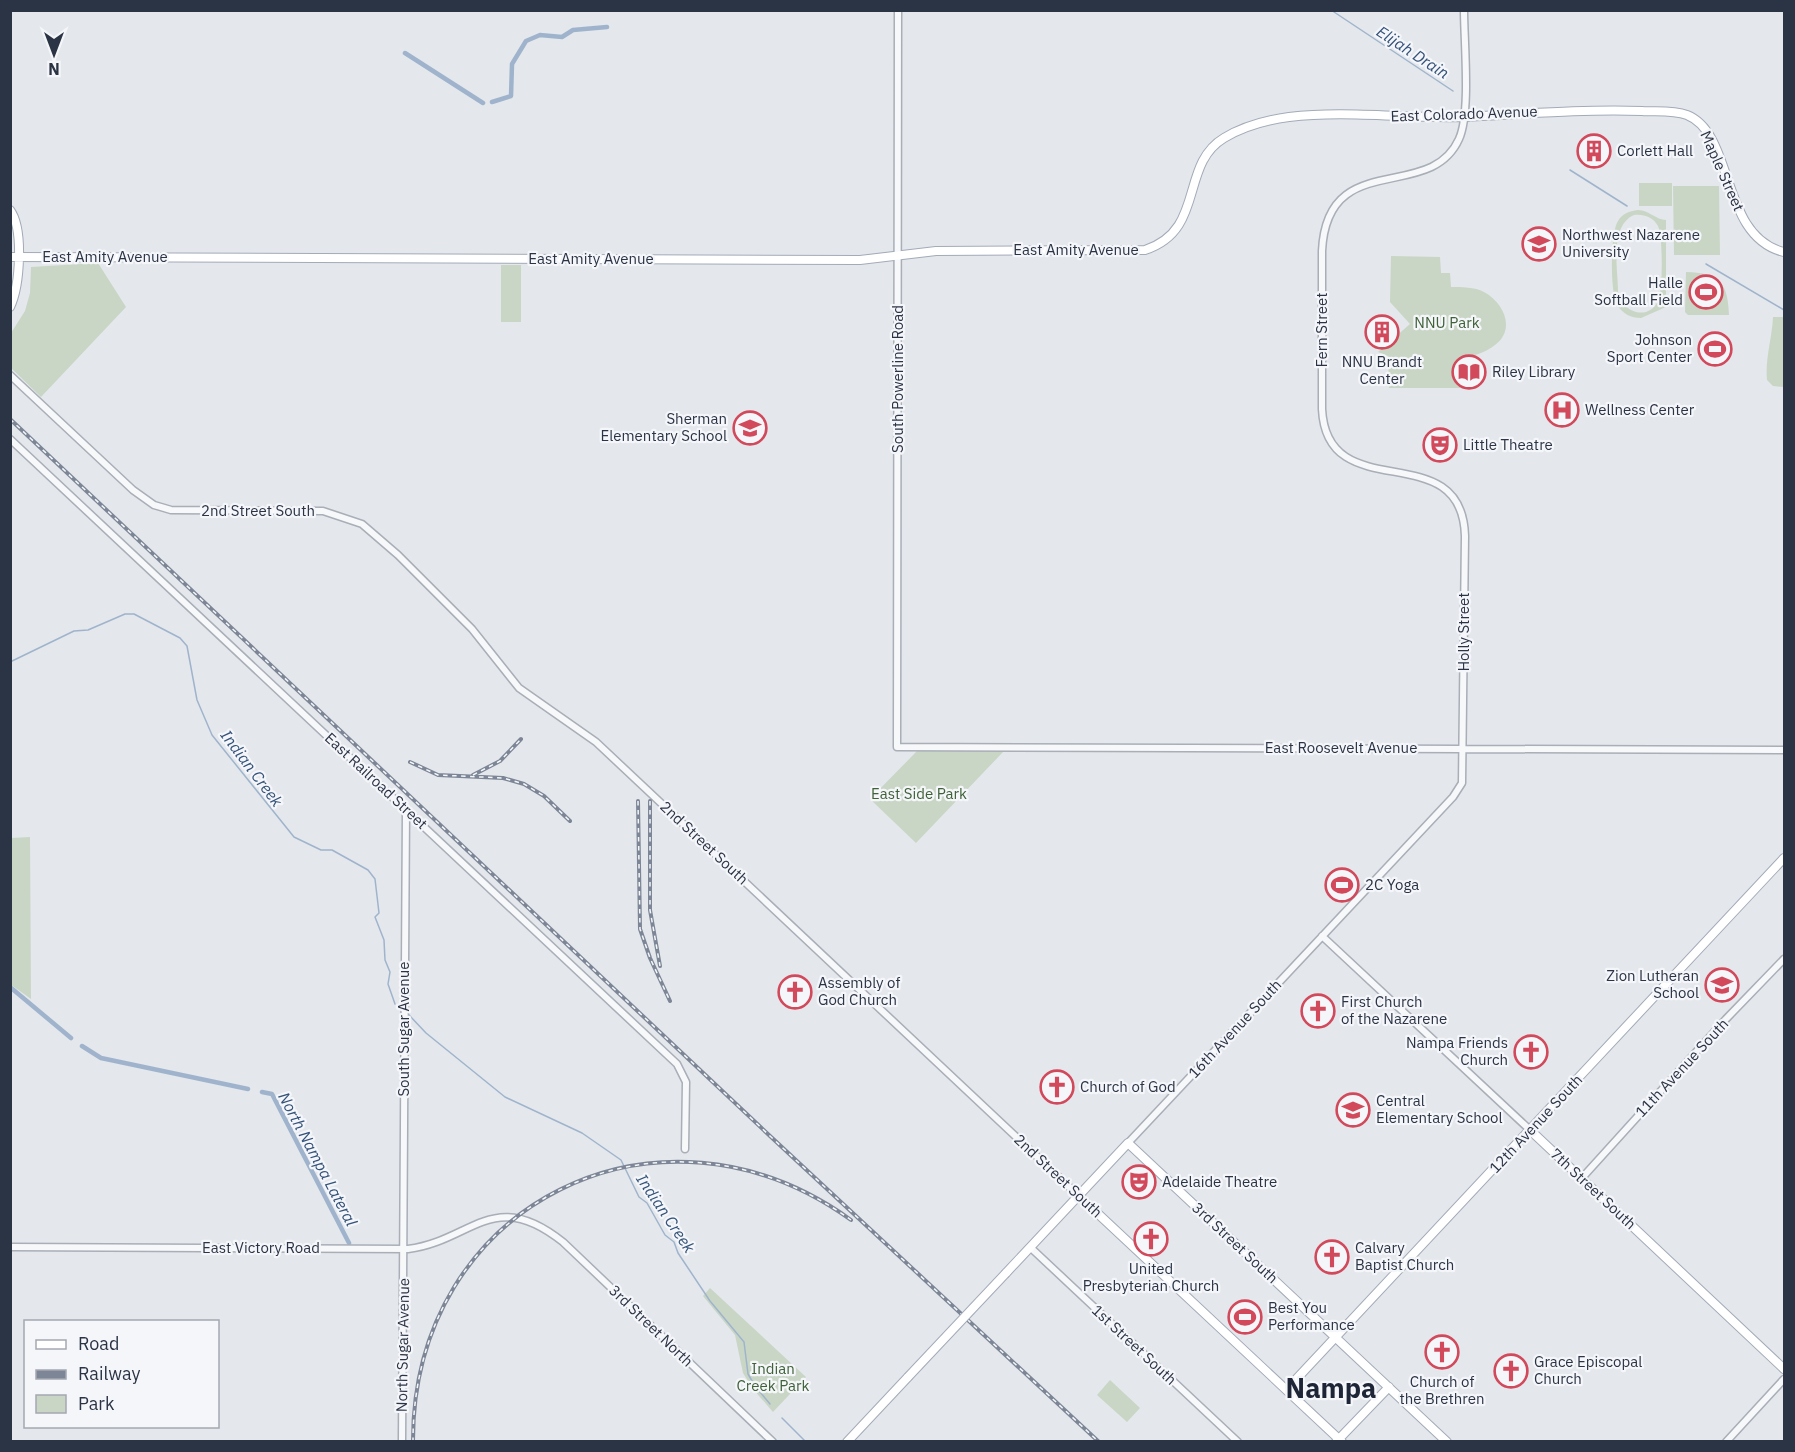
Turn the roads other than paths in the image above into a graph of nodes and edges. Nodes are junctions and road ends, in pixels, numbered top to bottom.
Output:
1 (898, 10) edge
2 (1464, 10) edge
3 (1677, 112) joint
4 (1464, 117) junction
5 (10, 210) edge
6 (1168, 239) joint
7 (1785, 252) edge
8 (898, 256) junction
9 (14, 257) edge
10 (10, 307) edge
11 (10, 375) edge
12 (10, 439) edge
13 (1444, 487) joint
14 (897, 747) joint
15 (1464, 749) junction
16 (1785, 750) edge
17 (1462, 783) joint
18 (406, 809) junction
19 (1785, 858) edge
20 (1322, 936) junction
21 (1785, 959) edge
22 (1530, 1130) junction
23 (1128, 1143) junction
24 (685, 1149) dead end
25 (1581, 1179) junction
26 (1079, 1196) junction
27 (505, 1217) joint
28 (10, 1247) edge
29 (1031, 1248) junction
30 (404, 1249) junction
31 (1336, 1337) junction
32 (1785, 1369) edge
33 (1785, 1379) edge
34 (1389, 1387) junction
35 (1287, 1389) junction
36 (1339, 1440) edge
37 (402, 1442) edge
38 (773, 1442) edge
39 (847, 1442) edge
40 (1238, 1442) edge
41 (1447, 1442) edge
42 (1725, 1442) edge

1 - 8 street, South Powerline Road
2 - 4 street
3 - 4 main road, East Colorado Avenue
3 - 7 main road, Maple Street
4 - 6 main road, East Colorado Avenue
4 - 13 street, Fern Street
5 - 9 main road
6 - 8 main road, East Amity Avenue
8 - 9 main road, East Amity Avenue
8 - 14 street, South Powerline Road
9 - 10 main road
11 - 26 street, 2nd Street South
12 - 18 street, East Railroad Street
13 - 15 street, Holly Street
14 - 15 street, East Roosevelt Avenue
15 - 16 street, East Roosevelt Avenue
15 - 17 street, Holly Street
17 - 20 street, 16th Avenue South
18 - 24 street, East Railroad Street
18 - 30 street, South Sugar Avenue
19 - 22 main road, 12th Avenue South
20 - 22 street, 7th Street South
20 - 23 street, 16th Avenue South
21 - 25 street, 11th Avenue South
22 - 25 main road, 7th Street South
22 - 31 main road, 12th Avenue South
23 - 26 main road, 16th Avenue South
23 - 31 main road, 3rd Street South
25 - 32 main road, 7th Street South
26 - 29 main road, 16th Avenue South
26 - 35 main road, 2nd Street South
27 - 30 street, East Victory Road
27 - 38 street, 3rd Street North
28 - 30 street, East Victory Road
29 - 39 main road, 16th Avenue South, bridge
29 - 40 street, 1st Street South
30 - 37 street, North Sugar Avenue
31 - 34 main road, 3rd Street South
31 - 35 main road, 12th Avenue South
33 - 42 street
34 - 36 main road
34 - 41 main road, 3rd Street South
35 - 36 main road, 2nd Street South

